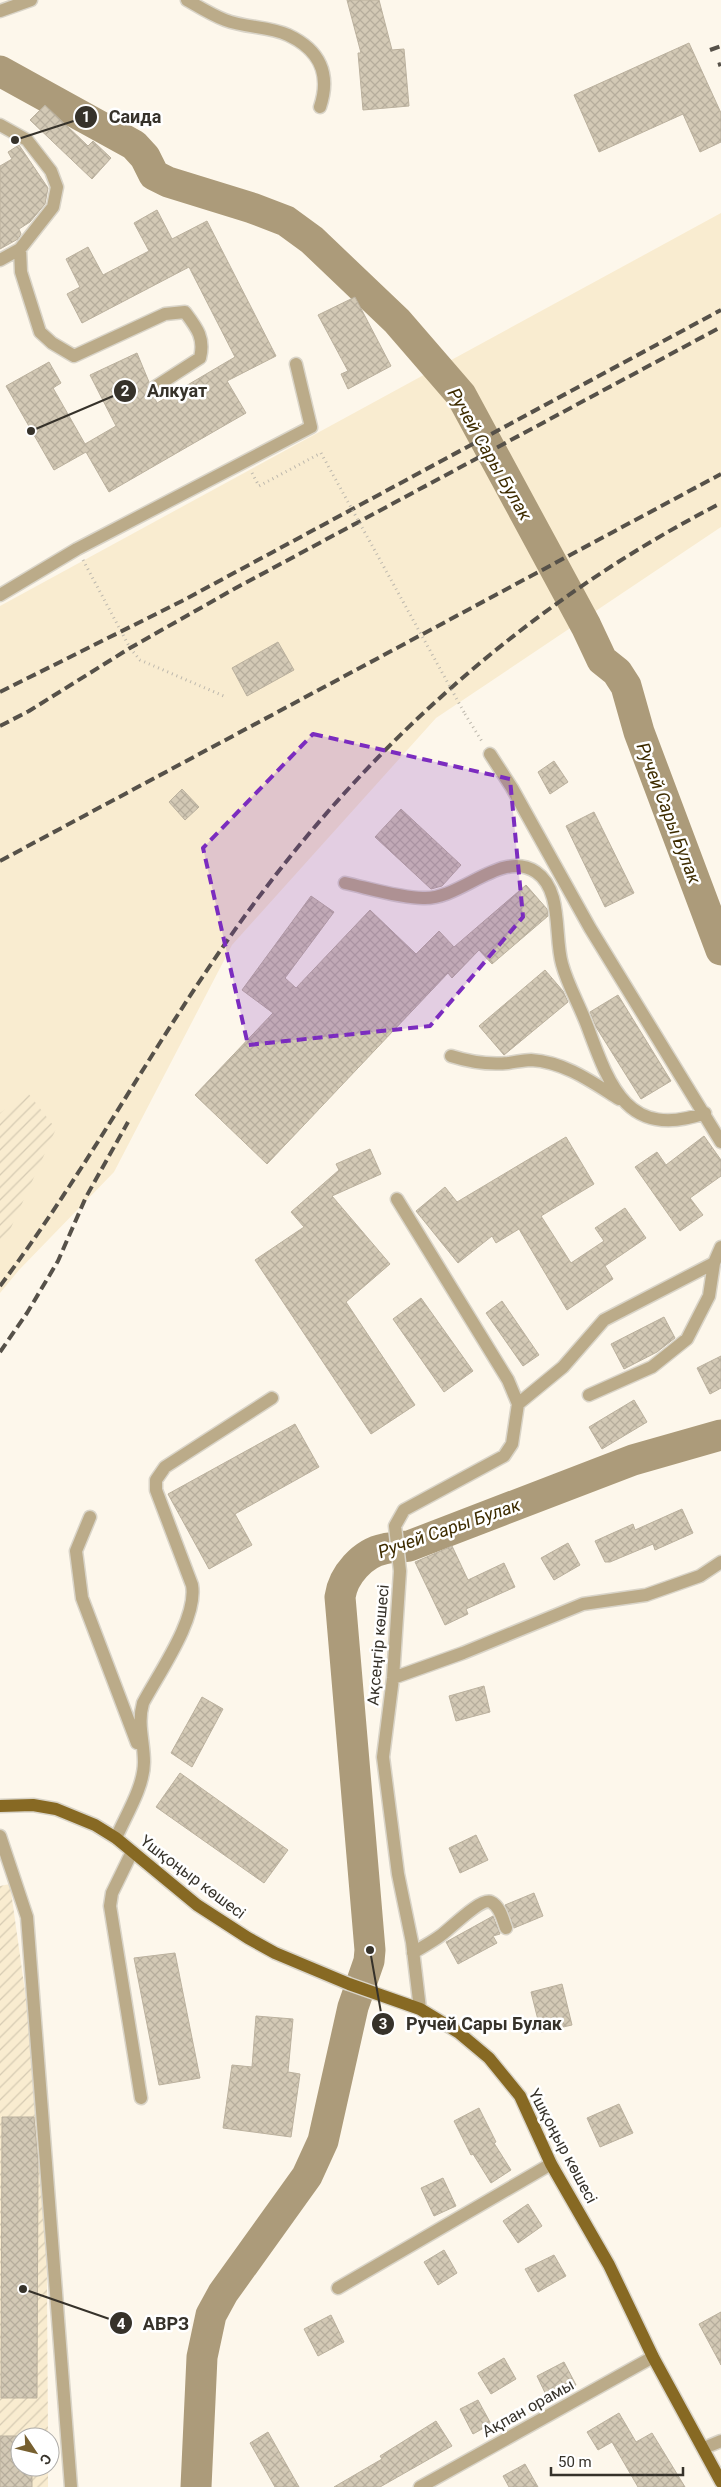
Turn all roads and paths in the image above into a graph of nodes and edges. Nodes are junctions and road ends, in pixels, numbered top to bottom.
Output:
1 (30, 0) edge
2 (187, 0) edge
3 (0, 10) edge
4 (320, 107) dead end
5 (0, 125) edge
6 (20, 249) junction
7 (0, 260) edge
8 (296, 364) dead end
9 (155, 387) dead end
10 (246, 461) junction
11 (77, 549) junction
12 (0, 595) edge
13 (226, 697) dead end
14 (490, 754) joint
15 (345, 883) dead end
16 (451, 1056) dead end
17 (624, 1102) junction
18 (705, 1113) junction
19 (721, 1142) edge
20 (397, 1199) dead end
21 (721, 1247) edge
22 (714, 1263) junction
23 (589, 1395) dead end
24 (272, 1398) dead end
25 (518, 1404) junction
26 (90, 1517) dead end
27 (721, 1562) edge
28 (392, 1678) junction
29 (144, 1762) junction
30 (0, 1806) edge
31 (0, 1836) edge
32 (116, 1838) junction
33 (132, 1852) junction
34 (506, 1928) dead end
35 (413, 1953) junction
36 (420, 2009) junction
37 (140, 2098) dead end
38 (551, 2164) junction
39 (338, 2288) dead end
40 (652, 2357) junction
41 (721, 2440) edge
42 (704, 2448) junction
43 (721, 2482) edge
44 (71, 2487) edge
45 (420, 2487) edge

1 - 3 street
2 - 4 street
5 - 6 street
6 - 7 street
6 - 9 street
8 - 10 street
10 - 11 street
10 - 14 path, bridge
11 - 12 street
11 - 13 path
14 - 18 street
15 - 17 street
16 - 17 street
17 - 18 street
18 - 19 street
20 - 25 street
21 - 22 street
22 - 23 street
22 - 25 street
24 - 29 street
25 - 28 street, Ақсеңгір көшесі
26 - 29 street
27 - 28 street
28 - 35 street, Ақсеңгір көшесі
29 - 32 street
30 - 32 main road, Үшқоңыр көшесі
31 - 44 street
32 - 33 main road, Үшқоңыр көшесі
33 - 36 main road, Үшқоңыр көшесі
33 - 37 street
34 - 35 street
35 - 36 street, Ақсеңгір көшесі
36 - 38 main road, Үшқоңыр көшесі
38 - 39 street
38 - 40 main road, Үшқоңыр көшесі
40 - 42 main road, Үшқоңыр көшесі
40 - 45 street, Ақпан орамы
41 - 42 street
42 - 43 main road, Үшқоңыр көшесі

